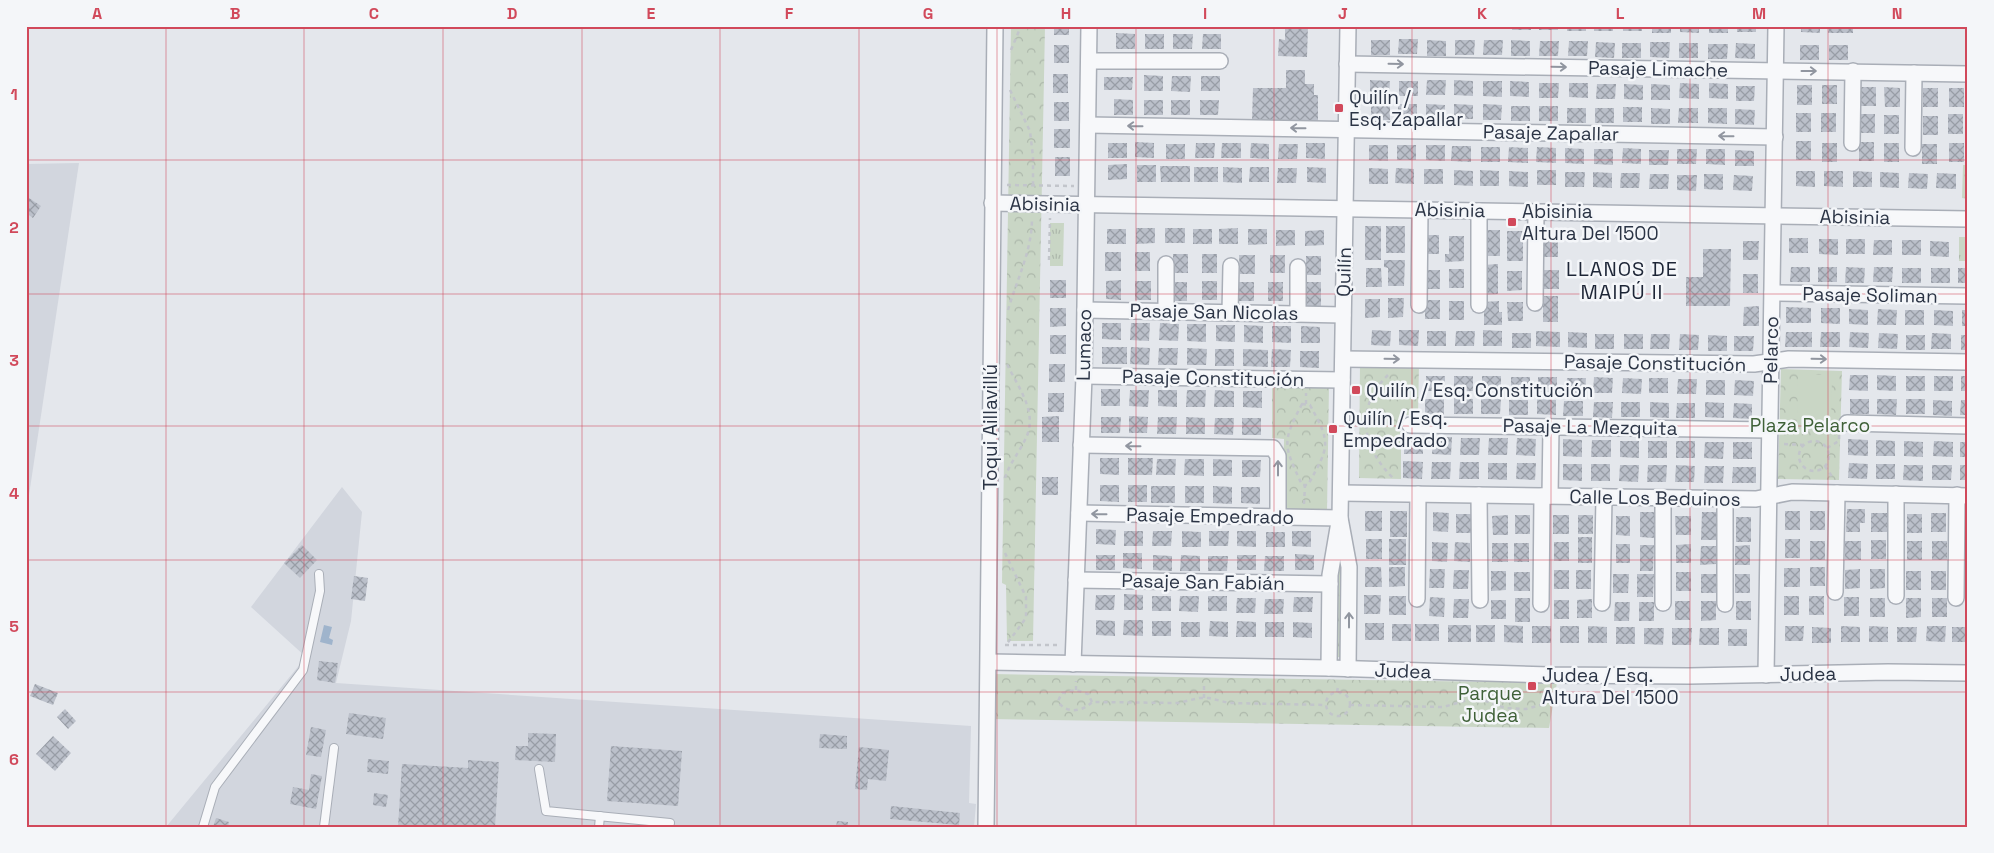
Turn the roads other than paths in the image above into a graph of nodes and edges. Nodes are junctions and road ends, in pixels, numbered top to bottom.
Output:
1 (995, 26) edge
2 (1089, 26) edge
3 (1348, 26) edge
4 (1776, 26) edge
5 (1089, 60) junction
6 (1220, 61) dead end
7 (1348, 64) junction
8 (1776, 71) junction
9 (1854, 71) junction
10 (1914, 73) junction
11 (1968, 74) edge
12 (1088, 126) junction
13 (1346, 129) junction
14 (1774, 137) junction
15 (1852, 143) dead end
16 (1913, 148) dead end
17 (992, 203) junction
18 (1086, 204) junction
19 (1345, 208) junction
20 (1420, 210) junction
21 (1479, 211) junction
22 (1536, 212) junction
23 (1773, 216) junction
24 (1968, 220) edge
25 (1166, 264) dead end
26 (1231, 266) dead end
27 (1298, 268) dead end
28 (1772, 294) junction
29 (1968, 296) edge
30 (1534, 303) dead end
31 (1479, 304) dead end
32 (1419, 305) dead end
33 (1085, 310) junction
34 (1166, 312) junction
35 (1230, 313) junction
36 (1298, 314) junction
37 (1344, 315) junction
38 (1343, 358) junction
39 (1771, 362) junction
40 (1968, 362) edge
41 (1084, 376) junction
42 (1342, 380) junction
43 (1846, 423) dead end
44 (1410, 425) road end
45 (1968, 426) edge
46 (1551, 427) junction
47 (1770, 437) junction
48 (1081, 445) junction
49 (1341, 493) junction
50 (1837, 493) junction
51 (1414, 494) junction
52 (1896, 494) junction
53 (1479, 495) junction
54 (1546, 496) junction
55 (1963, 496) edge
56 (1604, 497) junction
57 (1768, 497) junction
58 (1663, 498) junction
59 (1725, 499) junction
60 (1079, 513) junction
61 (1278, 517) junction
62 (1340, 518) junction
63 (318, 574) dead end
64 (1076, 580) junction
65 (1330, 584) junction
66 (1834, 592) dead end
67 (1896, 596) dead end
68 (1956, 598) dead end
69 (1417, 599) dead end
70 (1480, 600) dead end
71 (1602, 603) dead end
72 (1663, 603) dead end
73 (1540, 604) dead end
74 (1725, 604) dead end
75 (988, 662) junction
76 (1073, 664) junction
77 (1329, 668) junction
78 (1348, 669) junction
79 (1968, 673) edge
80 (1766, 675) junction
81 (334, 748) dead end
82 (539, 769) dead end
83 (600, 816) junction
84 (670, 823) dead end
85 (204, 827) edge
86 (324, 827) edge
87 (599, 827) edge
88 (986, 827) edge

1 - 17 street, Toqui Aillavillú
2 - 5 street, Lumaco
3 - 7 street, Quilín
4 - 8 street, Pelarco
5 - 6 street
5 - 12 street, Lumaco
7 -> 8 street, Pasaje Limache
7 - 13 street, Quilín
8 -> 9 street, Pasaje Limache
8 - 14 street, Pelarco
9 - 10 street, Pasaje Limache
9 - 15 street
10 - 11 street, Pasaje Limache
10 - 16 street
13 -> 12 street, Pasaje Zapallar
12 - 18 street, Lumaco
14 -> 13 street, Pasaje Zapallar
13 - 19 street, Quilín
14 - 23 street, Pelarco
17 - 18 street, Abisinia
17 - 75 street, Toqui Aillavillú
18 - 19 street, Abisinia
18 - 33 street, Lumaco
19 - 20 street, Abisinia
19 - 37 street, Quilín
20 - 21 street, Abisinia
20 - 32 street
21 - 22 street, Abisinia
21 - 31 street
22 - 23 street, Abisinia
22 - 30 street
23 - 24 street, Abisinia
23 - 28 street, Pelarco
25 - 34 street
26 - 35 street
27 - 36 street
28 - 29 street, Pasaje Soliman
28 - 39 street, Pelarco
33 - 34 street, Pasaje San Nicolas
33 - 41 street, Lumaco
34 - 35 street, Pasaje San Nicolas
35 - 36 street, Pasaje San Nicolas
36 - 37 street, Pasaje San Nicolas
37 - 38 street, Quilín
38 -> 39 street, Pasaje Constitución
38 - 42 street, Quilín
39 -> 40 street, Pasaje Constitución
39 - 47 street, Pelarco
41 - 42 street, Pasaje Constitución
41 - 48 street, Lumaco
42 - 49 street, Quilín
43 - 45 street
44 - 46 street, Pasaje La Mezquita
46 - 47 street, Pasaje La Mezquita
46 - 54 street
47 - 57 street, Pelarco
48 - 60 street, Lumaco
61 -> 48 street
49 - 51 street, Calle Los Beduinos
49 - 62 street, Quilín
50 - 52 street, Calle Los Beduinos
50 - 57 street, Calle Los Beduinos
50 - 66 street
51 - 53 street, Calle Los Beduinos
51 - 69 street
52 - 55 street, Calle Los Beduinos
52 - 67 street
53 - 54 street, Calle Los Beduinos
53 - 70 street
54 - 56 street, Calle Los Beduinos
54 - 73 street
55 - 68 street
56 - 58 street, Calle Los Beduinos
56 - 71 street
57 - 59 street, Calle Los Beduinos
57 - 80 street, Pelarco
58 - 59 street, Calle Los Beduinos
58 - 72 street
59 - 74 street
61 -> 60 street, Pasaje Empedrado
60 - 64 street, Lumaco
61 - 62 street, Pasaje Empedrado
62 - 65 street, Quilín
78 -> 62 street, Quilín
63 - 85 lane
64 - 65 street, Pasaje San Fabián
64 - 76 street, Lumaco
65 - 77 street, Quilín
75 - 76 street, Judea
75 - 88 street, Toqui Aillavillú
76 - 77 street, Judea
77 - 78 street, Judea
78 - 80 street, Judea
79 - 80 street, Judea
81 - 86 lane
82 - 83 lane
83 - 84 lane
83 - 87 lane

